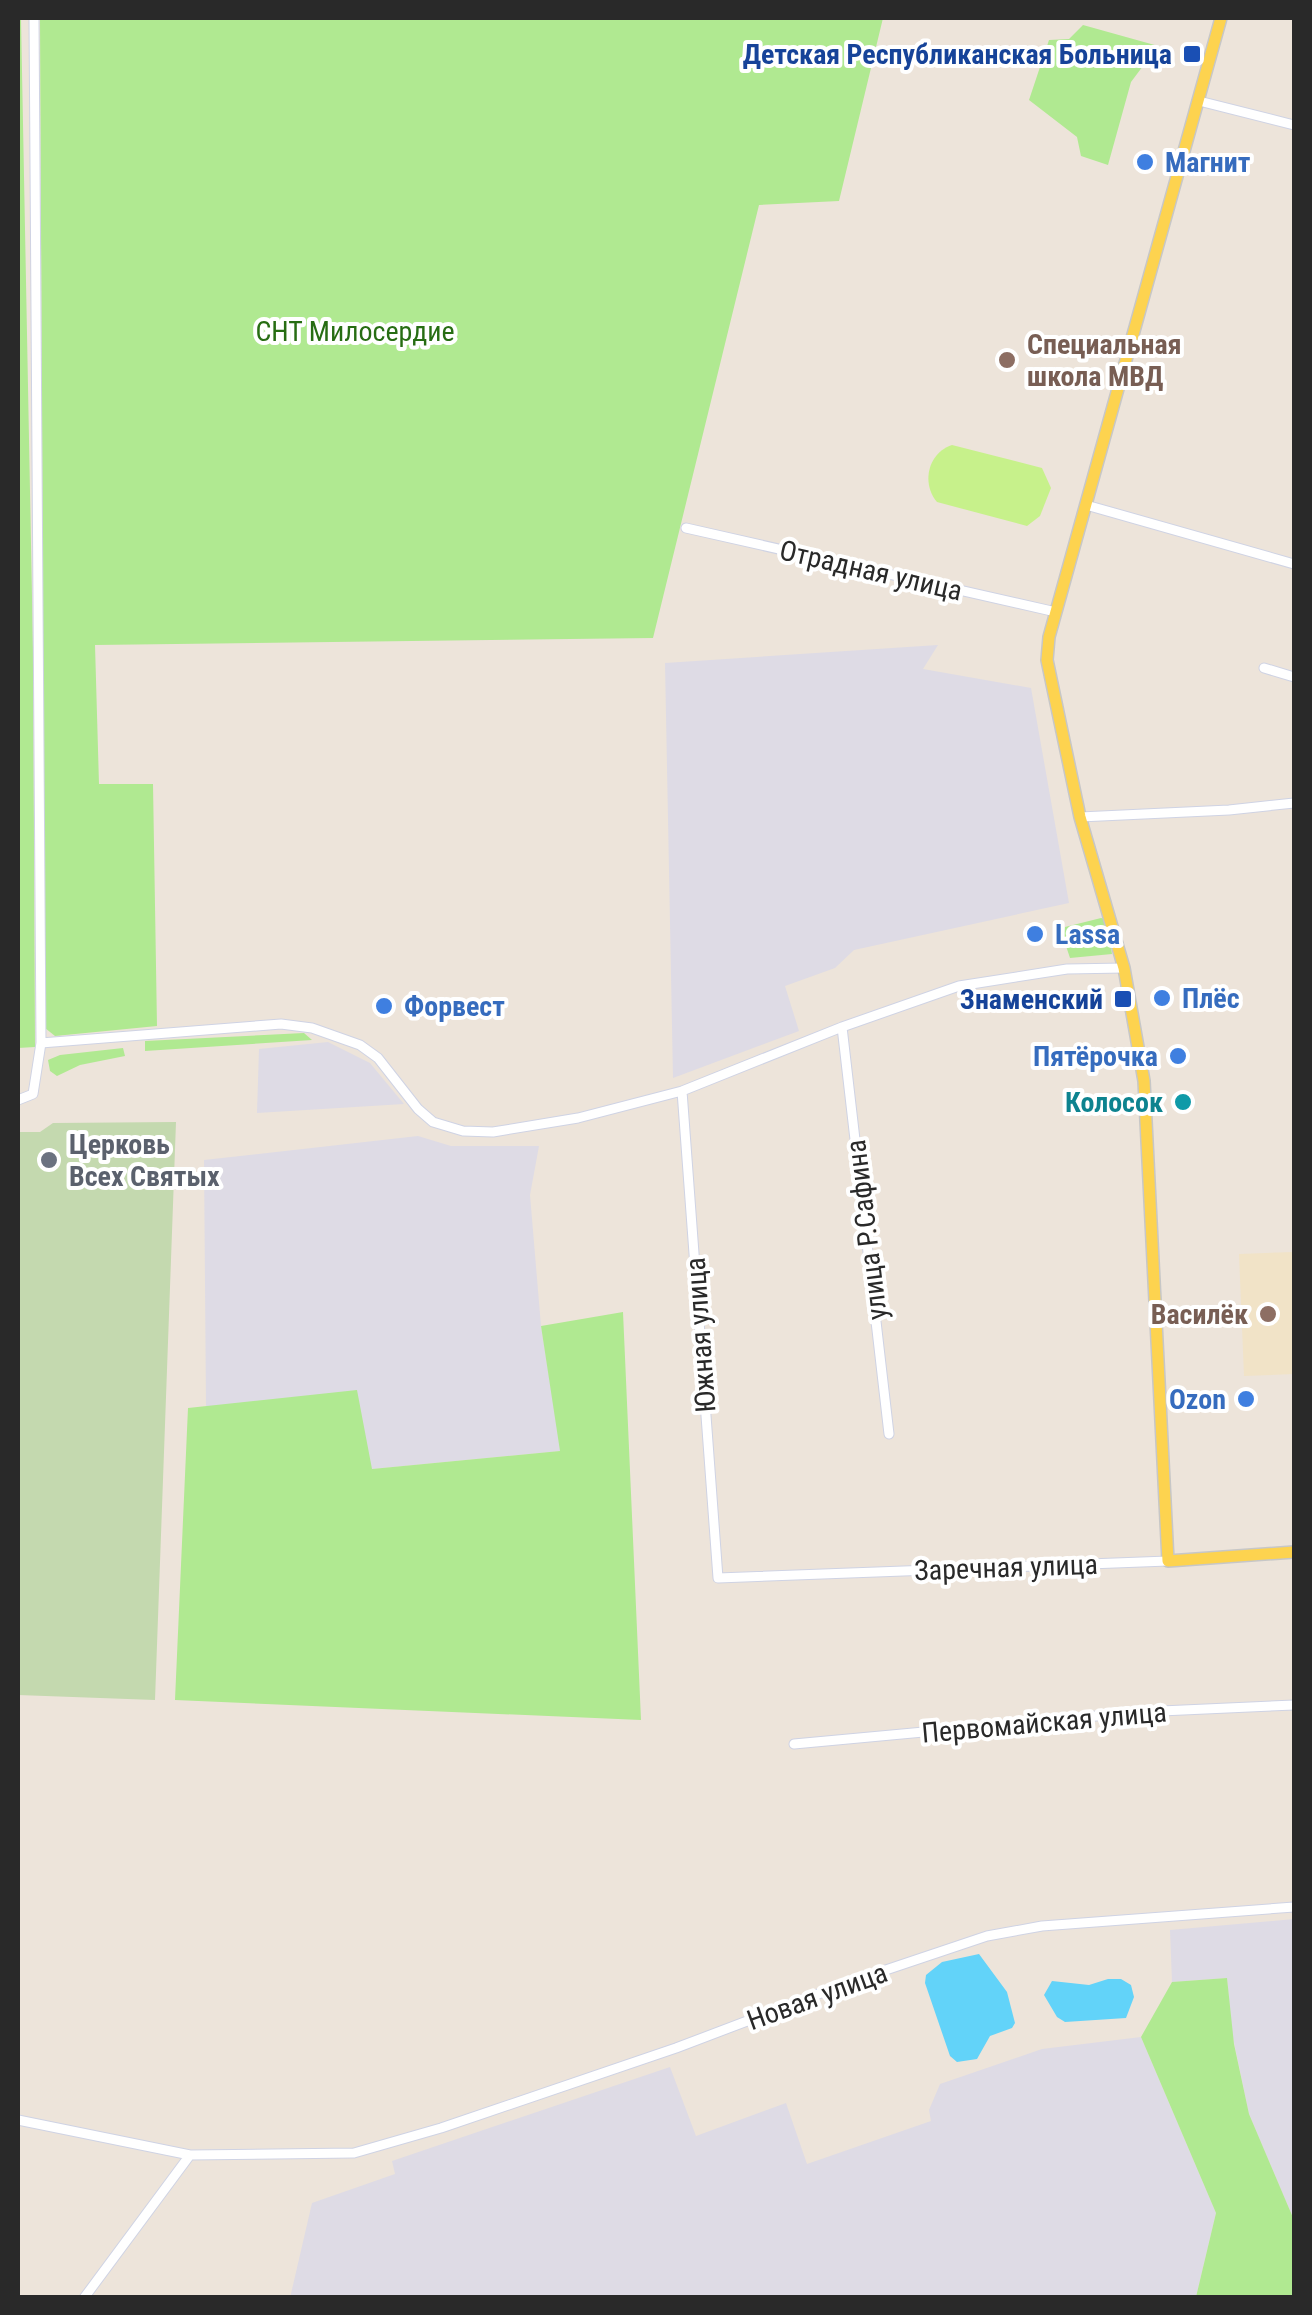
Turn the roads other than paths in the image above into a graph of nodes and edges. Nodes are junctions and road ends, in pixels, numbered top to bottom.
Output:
1 (34, 18) edge
2 (1221, 18) edge
3 (1199, 101) junction
4 (1294, 126) edge
5 (1086, 505) junction
6 (686, 528) dead end
7 (1294, 564) edge
8 (1056, 612) junction
9 (1264, 668) dead end
10 (1294, 677) edge
11 (1294, 803) edge
12 (1080, 817) junction
13 (1124, 968) junction
14 (842, 1027) junction
15 (41, 1043) junction
16 (682, 1092) junction
17 (18, 1100) edge
18 (889, 1434) dead end
19 (1294, 1552) edge
20 (1168, 1561) junction
21 (718, 1578) joint
22 (1294, 1706) edge
23 (794, 1744) dead end
24 (1294, 1907) edge
25 (18, 2120) edge
26 (190, 2156) junction
27 (84, 2298) edge

1 - 15 street
2 - 3 main road
3 - 4 street
3 - 5 main road
5 - 7 street
5 - 8 main road
6 - 8 street, Отрадная улица
8 - 12 main road
9 - 10 street
11 - 12 street
12 - 13 main road
13 - 14 street
13 - 20 main road
14 - 16 street
14 - 18 street, улица Р.Сафина
15 - 16 street
15 - 17 street
16 - 21 street, Южная улица
19 - 20 main road, Заречная улица
20 - 21 street, Заречная улица
22 - 23 street, Первомайская улица
24 - 26 street, Новая улица
25 - 26 street, Новая улица
26 - 27 street

